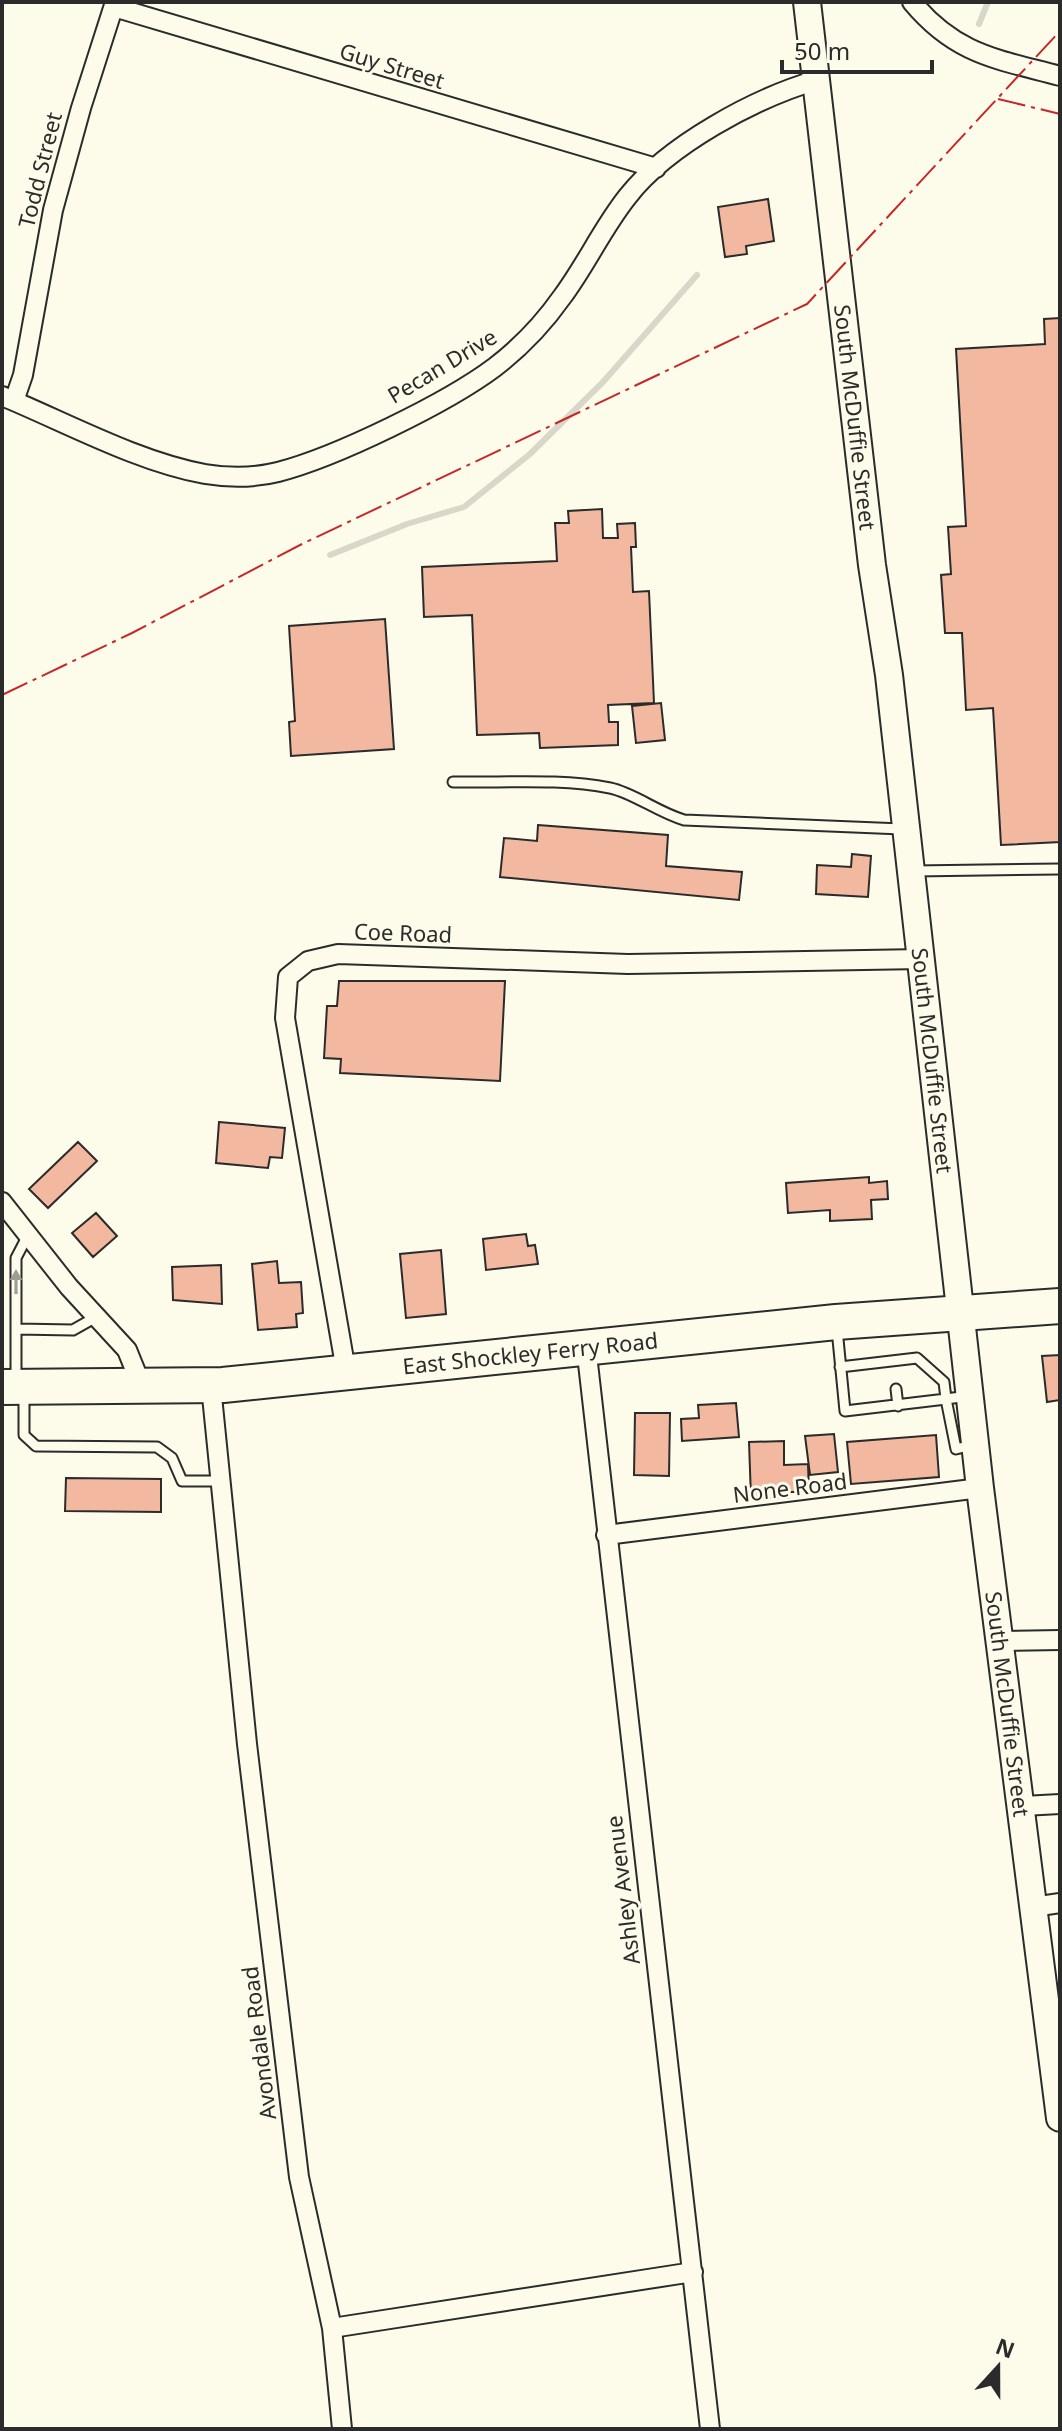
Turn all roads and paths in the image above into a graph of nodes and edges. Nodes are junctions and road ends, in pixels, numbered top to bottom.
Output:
1 (912, 2) edge
2 (806, 3) edge
3 (114, 4) edge
4 (1060, 76) edge
5 (817, 80) junction
6 (656, 168) junction
7 (8, 398) edge
8 (453, 782) dead end
9 (906, 829) junction
10 (1060, 869) edge
11 (911, 871) junction
12 (922, 959) junction
13 (2, 1202) edge
14 (28, 1235) junction
15 (1060, 1306) edge
16 (961, 1310) junction
17 (96, 1317) junction
18 (836, 1322) junction
19 (17, 1329) junction
20 (586, 1346) junction
21 (840, 1367) junction
22 (346, 1371) junction
23 (211, 1386) junction
24 (14, 1387) edge
25 (142, 1387) junction
26 (896, 1389) dead end
27 (958, 1397) junction
28 (898, 1406) junction
29 (221, 1481) junction
30 (980, 1488) junction
31 (606, 1535) junction
32 (1060, 1640) edge
33 (1001, 1641) junction
34 (1060, 1804) edge
35 (1023, 1806) junction
36 (1060, 1903) edge
37 (1033, 1907) junction
38 (1057, 2080) edge
39 (1060, 2118) edge
40 (693, 2272) junction
41 (332, 2328) junction
42 (342, 2429) edge
43 (710, 2429) edge

1 - 4 street
2 - 5 street, South McDuffie Street
3 - 6 street, Guy Street
3 - 7 street, Todd Street
5 - 6 street, Pecan Drive
5 - 9 street, South McDuffie Street
6 - 7 street, Pecan Drive
8 - 9 lane
9 - 11 street, South McDuffie Street
10 - 11 lane
11 - 12 street, South McDuffie Street
12 - 16 street, South McDuffie Street
12 - 22 street, Coe Road
13 - 14 street
14 - 17 street
19 -> 14 lane
15 - 16 highway, East Shockley Ferry Road
16 - 18 highway, East Shockley Ferry Road
16 - 27 street, South McDuffie Street
17 - 19 lane
17 - 25 street
18 - 20 highway, East Shockley Ferry Road
18 - 21 lane
19 - 24 lane
20 - 22 highway, East Shockley Ferry Road
20 - 31 street, Ashley Avenue
21 - 27 lane
21 - 28 lane
22 - 23 highway, East Shockley Ferry Road
23 - 25 highway, East Shockley Ferry Road
23 - 29 street, Avondale Road
24 - 25 highway, East Shockley Ferry Road
24 - 29 lane
26 - 28 lane
27 - 28 lane
27 - 30 street, South McDuffie Street
29 - 41 street, Avondale Road
30 - 31 street, None Road
30 - 33 street, South McDuffie Street
31 - 40 street, Ashley Avenue
32 - 33 street
33 - 35 street, South McDuffie Street
34 - 35 street
35 - 37 street, South McDuffie Street
36 - 37 street
37 - 38 street, South McDuffie Street
38 - 39 street, South McDuffie Street
40 - 41 street
40 - 43 street, Ashley Avenue
41 - 42 street, Avondale Road

